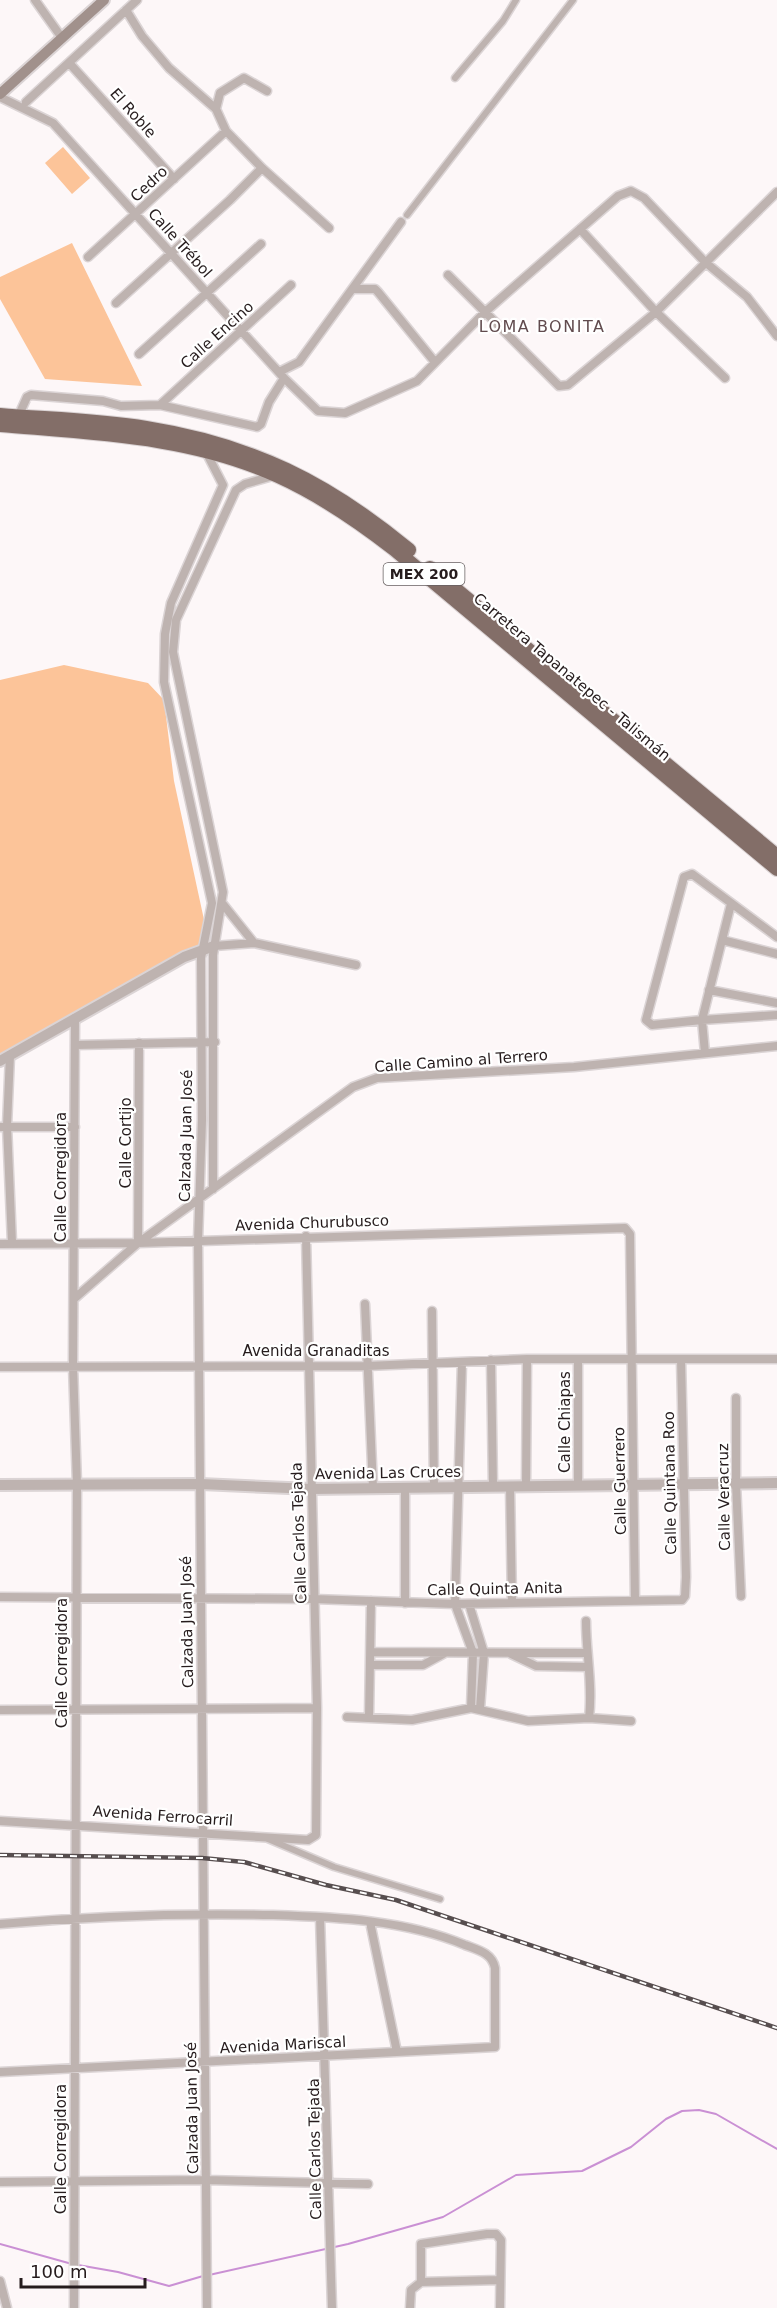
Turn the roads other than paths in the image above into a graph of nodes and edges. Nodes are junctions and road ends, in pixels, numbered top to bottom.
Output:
1 (35, 0) edge
2 (104, 0) edge
3 (137, 0) edge
4 (516, 0) edge
5 (573, 0) edge
6 (126, 10) junction
7 (62, 38) junction
8 (71, 64) dead end
9 (455, 78) dead end
10 (267, 91) dead end
11 (220, 93) junction
12 (0, 95) edge
13 (204, 96) junction
14 (26, 102) dead end
15 (216, 109) junction
16 (226, 130) junction
17 (262, 168) junction
18 (174, 179) junction
19 (777, 192) edge
20 (135, 215) junction
21 (404, 219) joint
22 (329, 228) dead end
23 (580, 229) junction
24 (261, 244) dead end
25 (171, 255) junction
26 (88, 257) dead end
27 (705, 262) junction
28 (448, 275) dead end
29 (291, 285) dead end
30 (353, 289) junction
31 (207, 293) junction
32 (116, 303) dead end
33 (656, 312) junction
34 (484, 314) junction
35 (243, 331) junction
36 (777, 336) edge
37 (139, 354) dead end
38 (434, 361) junction
39 (282, 375) junction
40 (725, 378) dead end
41 (160, 405) junction
42 (0, 415) edge
43 (18, 417) junction
44 (0, 425) edge
45 (206, 452) junction
46 (276, 475) junction
47 (223, 485) junction
48 (236, 490) junction
49 (777, 856) edge
50 (777, 869) edge
51 (212, 903) junction
52 (223, 903) junction
53 (731, 904) junction
54 (777, 937) edge
55 (211, 940) junction
56 (722, 940) junction
57 (254, 943) junction
58 (202, 949) junction
59 (777, 954) edge
60 (356, 965) dead end
61 (710, 990) junction
62 (777, 1003) edge
63 (777, 1016) edge
64 (75, 1018) junction
65 (702, 1020) junction
66 (200, 1041) junction
67 (214, 1042) junction
68 (139, 1043) junction
69 (76, 1045) junction
70 (777, 1046) edge
71 (705, 1053) junction
72 (10, 1055) junction
73 (0, 1061) edge
74 (3, 1126) edge
75 (75, 1126) junction
76 (213, 1189) junction
77 (200, 1198) junction
78 (625, 1228) joint
79 (306, 1236) junction
80 (198, 1240) junction
81 (74, 1242) junction
82 (12, 1243) junction
83 (138, 1243) junction
84 (0, 1244) edge
85 (75, 1298) junction
86 (366, 1304) dead end
87 (432, 1311) dead end
88 (527, 1359) junction
89 (681, 1359) junction
90 (777, 1359) edge
91 (491, 1360) junction
92 (578, 1360) junction
93 (632, 1360) junction
94 (433, 1362) junction
95 (462, 1362) junction
96 (199, 1364) junction
97 (310, 1364) junction
98 (74, 1365) junction
99 (367, 1366) junction
100 (0, 1367) edge
101 (736, 1398) dead end
102 (736, 1483) junction
103 (777, 1483) edge
104 (201, 1484) junction
105 (684, 1484) junction
106 (0, 1485) edge
107 (77, 1485) junction
108 (578, 1485) junction
109 (633, 1485) junction
110 (493, 1486) junction
111 (510, 1486) junction
112 (526, 1486) junction
113 (405, 1487) junction
114 (434, 1487) junction
115 (460, 1487) junction
116 (373, 1488) junction
117 (311, 1489) junction
118 (741, 1596) dead end
119 (0, 1597) edge
120 (75, 1598) junction
121 (199, 1599) junction
122 (314, 1599) junction
123 (371, 1601) junction
124 (635, 1601) junction
125 (676, 1601) joint
126 (405, 1603) junction
127 (512, 1603) junction
128 (469, 1604) junction
129 (455, 1605) junction
130 (586, 1621) dead end
131 (371, 1652) junction
132 (446, 1653) junction
133 (473, 1653) junction
134 (484, 1653) junction
135 (508, 1653) junction
136 (586, 1653) junction
137 (370, 1665) junction
138 (588, 1667) junction
139 (317, 1708) junction
140 (476, 1708) junction
141 (0, 1710) edge
142 (76, 1710) junction
143 (202, 1710) junction
144 (346, 1717) dead end
145 (369, 1717) junction
146 (589, 1718) junction
147 (631, 1721) dead end
148 (0, 1821) edge
149 (76, 1824) junction
150 (318, 1829) joint
151 (205, 1834) junction
152 (259, 1835) junction
153 (440, 1899) dead end
154 (202, 1913) junction
155 (75, 1917) junction
156 (320, 1917) junction
157 (370, 1922) junction
158 (0, 1924) edge
159 (397, 2052) junction
160 (327, 2056) junction
161 (205, 2063) junction
162 (75, 2068) junction
163 (0, 2072) edge
164 (206, 2180) junction
165 (75, 2181) junction
166 (0, 2182) edge
167 (328, 2182) junction
168 (368, 2184) dead end
169 (499, 2280) junction
170 (0, 2282) edge
171 (421, 2282) junction
172 (7, 2308) edge
173 (74, 2308) edge
174 (207, 2308) edge
175 (333, 2308) edge
176 (410, 2308) edge
177 (500, 2308) edge

1 - 7 street
2 - 7 main road
3 - 6 street
4 - 9 street
5 - 21 street
6 - 13 street
6 - 14 street
7 - 12 main road
8 - 18 street, El Roble
10 - 11 street
11 - 13 street
11 - 15 street
12 - 20 street, Calle Trébol
13 - 15 street
15 - 16 street
16 - 17 street
16 - 18 street, Cedro
17 - 22 street
17 - 25 street
18 - 20 street, Cedro
19 - 27 street
20 - 25 street, Calle Trébol
20 - 26 street, Cedro
21 - 30 street
23 - 27 street
23 - 33 street
23 - 34 street
24 - 31 street
25 - 31 street, Calle Trébol
25 - 32 street
27 - 33 street
27 - 36 street
28 - 34 street
29 - 35 street, Calle Encino
30 - 38 street
30 - 39 street
31 - 35 street, Calle Trébol
31 - 37 street
33 - 34 street
33 - 40 street
34 - 38 street
35 - 39 street, Calle Trébol
35 - 41 street, Calle Encino
38 - 39 street, Calle Trébol
39 - 41 street
41 - 43 street
42 - 43 highway, Carretera Tapanatepec - Talismán / MEX 200
43 - 49 highway, Carretera Tapanatepec - Talismán / MEX 200
44 - 45 highway, Carretera Tapanatepec - Talismán / MEX 200
45 - 46 highway, Carretera Tapanatepec - Talismán / MEX 200
45 - 47 street
46 - 48 street
46 - 50 highway, Carretera Tapanatepec - Talismán / MEX 200
47 - 48 street
47 - 51 street
48 - 52 street
51 - 52 street
51 - 55 street
52 - 55 street
52 - 57 street
53 - 54 street
53 - 56 street
53 - 65 street
55 - 57 street
55 - 58 street
55 - 67 street, Calzada Juan José
56 - 59 street
56 - 61 street
57 - 60 street
58 - 64 street
58 - 66 street, Calzada Juan José
61 - 62 street
61 - 65 street
63 - 65 street
64 - 69 street, Calle Corregidora
64 - 72 street
65 - 71 street
66 - 67 street
66 - 68 street
66 - 77 street, Calzada Juan José
67 - 76 street, Calzada Juan José
68 - 69 street
68 - 83 street, Calle Cortijo
69 - 75 street, Calle Corregidora
70 - 71 street, Calle Camino al Terrero
71 - 76 street, Calle Camino al Terrero
72 - 73 street
72 - 74 street
74 - 75 street
74 - 82 street
75 - 81 street, Calle Corregidora
76 - 77 street, Calle Camino al Terrero
77 - 80 street, Calzada Juan José
77 - 83 street, Calle Camino al Terrero
78 - 79 street, Avenida Churubusco
78 - 93 street, Calle Guerrero
79 - 80 street, Avenida Churubusco
79 - 97 street, Calle Carlos Tejada
80 - 83 street, Avenida Churubusco
80 - 96 street, Calzada Juan José
81 - 82 street, Avenida Churubusco
81 - 83 street, Avenida Churubusco
81 - 85 street, Calle Corregidora
82 - 84 street, Avenida Churubusco
83 - 85 street, Calle Camino al Terrero
85 - 98 street, Calle Corregidora
86 - 99 street
87 - 94 street
88 - 91 street, Avenida Granaditas
88 - 92 street, Avenida Granaditas
88 - 112 street
89 - 90 street, Avenida Granaditas
89 - 93 street, Avenida Granaditas
89 - 105 street, Calle Quintana Roo
91 - 95 street, Avenida Granaditas
91 - 110 street
92 - 93 street, Avenida Granaditas
92 - 108 street, Calle Chiapas
93 - 109 street, Calle Guerrero
94 - 95 street, Avenida Granaditas
94 - 99 street, Avenida Granaditas
94 - 114 street
95 - 115 street
96 - 97 street, Avenida Granaditas
96 - 98 street, Avenida Granaditas
96 - 104 street, Calzada Juan José
97 - 99 street, Avenida Granaditas
97 - 117 street, Calle Carlos Tejada
98 - 100 street, Avenida Granaditas
98 - 107 street, Calle Corregidora
99 - 116 street
101 - 102 street, Calle Veracruz
102 - 103 street, Avenida Las Cruces
102 - 105 street, Avenida Las Cruces
102 - 118 street, Calle Veracruz
104 - 107 street, Avenida Las Cruces
104 - 117 street, Avenida Las Cruces
104 - 121 street, Calzada Juan José
105 - 109 street, Avenida Las Cruces
105 - 125 street, Calle Quintana Roo
106 - 107 street, Avenida Las Cruces
107 - 120 street, Calle Corregidora
108 - 109 street, Avenida Las Cruces
108 - 112 street, Avenida Las Cruces
109 - 124 street, Calle Guerrero
110 - 111 street, Avenida Las Cruces
110 - 115 street, Avenida Las Cruces
111 - 112 street, Avenida Las Cruces
111 - 127 street
113 - 114 street, Avenida Las Cruces
113 - 116 street, Avenida Las Cruces
113 - 126 street
114 - 115 street, Avenida Las Cruces
115 - 129 street
116 - 117 street, Avenida Las Cruces
117 - 122 street, Calle Carlos Tejada
119 - 120 street, Calle Quinta Anita
120 - 121 street, Calle Quinta Anita
120 - 142 street, Calle Corregidora
121 - 122 street, Calle Quinta Anita
121 - 143 street, Calzada Juan José
122 - 123 street, Calle Quinta Anita
122 - 139 street, Calle Carlos Tejada
123 - 126 street, Calle Quinta Anita
123 - 131 street
124 - 125 street, Calle Quinta Anita
124 - 127 street, Calle Quinta Anita
126 - 129 street, Calle Quinta Anita
127 - 128 street, Calle Quinta Anita
128 - 129 street, Calle Quinta Anita
128 - 134 street
129 - 133 street
130 - 136 street
131 - 132 street
131 - 137 street
132 - 133 street
132 - 137 street
133 - 134 street
133 - 140 street
134 - 135 street
134 - 140 street
135 - 136 street
135 - 138 street
136 - 138 street
137 - 145 street
138 - 146 street
139 - 143 street
139 - 150 street, Calle Carlos Tejada
140 - 145 street
140 - 146 street
141 - 142 street
142 - 143 street
142 - 149 street, Calle Corregidora
143 - 151 street, Calzada Juan José
144 - 145 street
146 - 147 street
148 - 149 street, Avenida Ferrocarril
149 - 151 street, Avenida Ferrocarril
149 - 155 street, Calle Corregidora
150 - 152 street, Avenida Ferrocarril
151 - 152 street, Avenida Ferrocarril
151 - 154 street, Calzada Juan José
152 - 153 street
154 - 155 street
154 - 156 street
154 - 161 street, Calzada Juan José
155 - 158 street
155 - 162 street, Calle Corregidora
156 - 157 street
156 - 160 street, Calle Carlos Tejada
157 - 159 street
157 - 159 street, Avenida Mariscal
159 - 160 street, Avenida Mariscal
160 - 161 street, Avenida Mariscal
160 - 167 street, Calle Carlos Tejada
161 - 162 street, Avenida Mariscal
161 - 164 street, Calzada Juan José
162 - 163 street, Avenida Mariscal
162 - 165 street, Calle Corregidora
164 - 165 street
164 - 167 street
164 - 174 street, Calzada Juan José
165 - 166 street
165 - 173 street, Calle Corregidora
167 - 168 street
167 - 175 street, Calle Carlos Tejada
169 - 171 street
169 - 171 street
169 - 177 street
170 - 172 street
171 - 176 street

